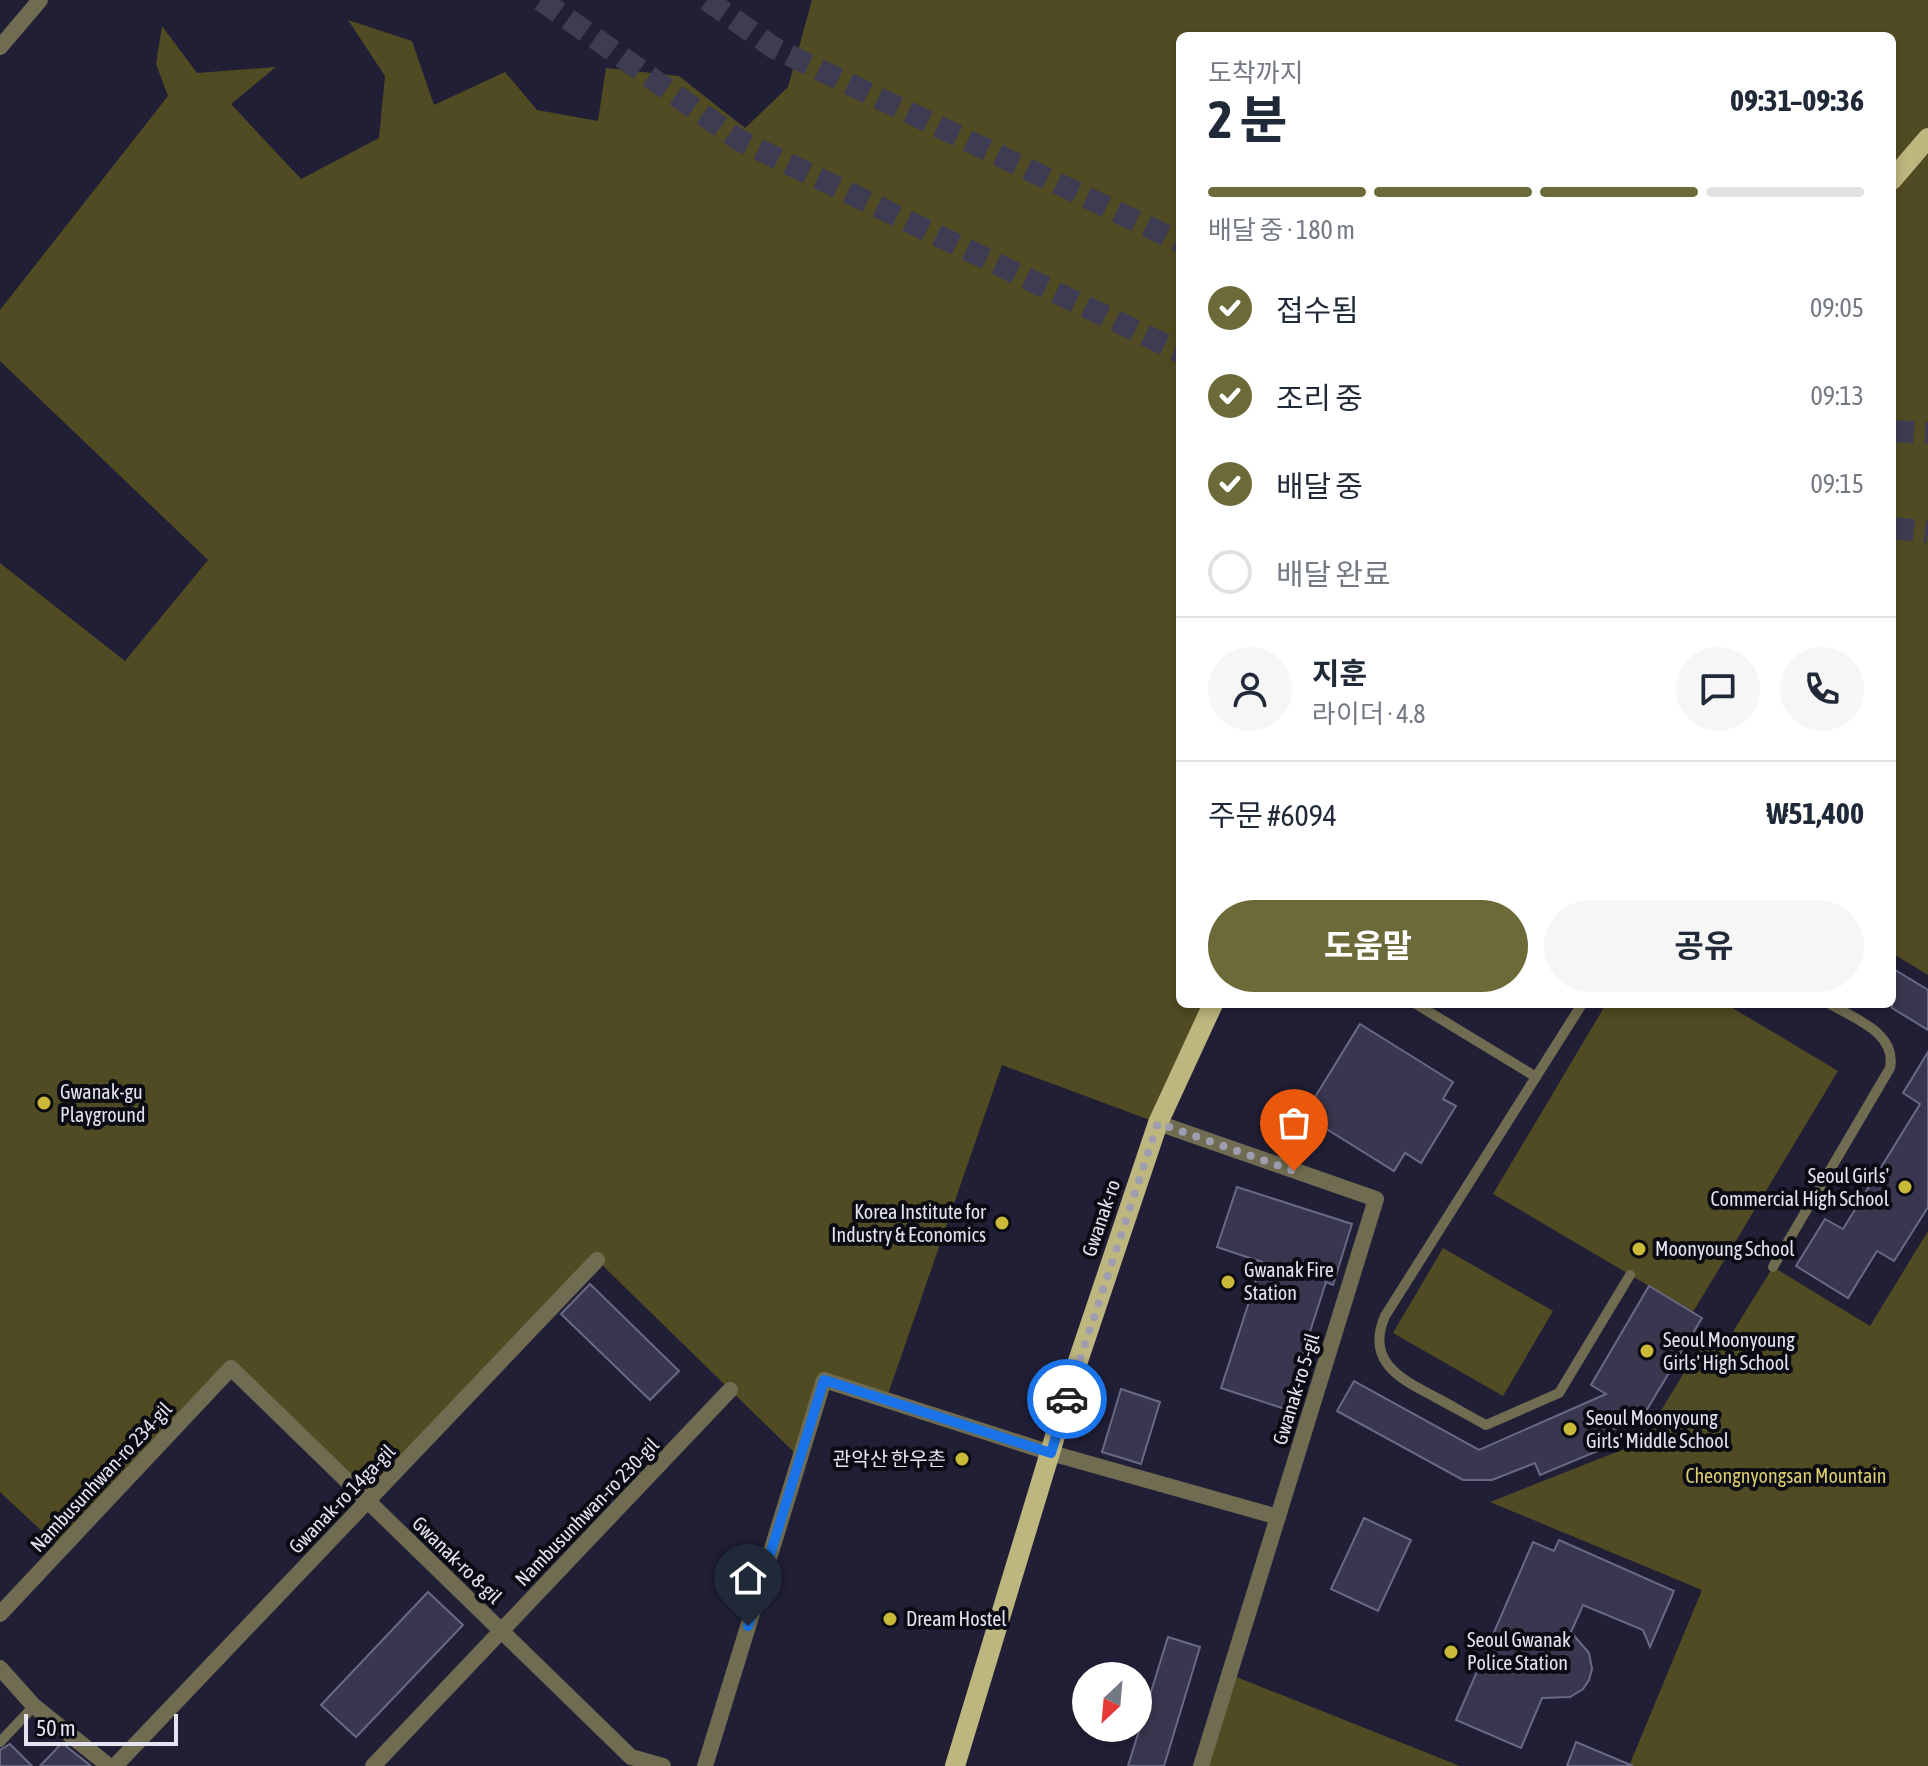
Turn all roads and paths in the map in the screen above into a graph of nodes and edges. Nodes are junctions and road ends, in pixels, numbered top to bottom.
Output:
1 (40, 0) edge
2 (0, 47) edge
3 (1928, 138) edge
4 (1896, 175) edge
5 (1211, 1008) edge
6 (1423, 1008) edge
7 (1579, 1008) edge
8 (1836, 1008) edge
9 (1536, 1077) junction
10 (1158, 1123) junction
11 (597, 1260) dead end
12 (1773, 1267) dead end
13 (1630, 1275) dead end
14 (231, 1368) joint
15 (730, 1390) dead end
16 (1051, 1453) junction
17 (368, 1501) junction
18 (1278, 1517) junction
19 (0, 1614) edge
20 (502, 1631) junction
21 (0, 1668) edge
22 (34, 1706) junction
23 (0, 1742) edge
24 (626, 1761) edge
25 (109, 1766) edge
26 (115, 1766) edge
27 (373, 1766) edge
28 (663, 1766) edge
29 (705, 1766) edge
30 (955, 1766) edge
31 (1201, 1766) edge

1 - 2 street
3 - 4 main road
5 - 10 main road, Gwanak-ro
6 - 9 lane
7 - 9 lane
8 - 12 lane
9 - 13 lane
10 - 16 main road, Gwanak-ro
10 - 18 street, Gwanak-ro 5-gil
11 - 17 street, Gwanak-ro 14ga-gil
14 - 17 street, Gwanak-ro 8-gil
14 - 19 street, Nambusunhwan-ro 234-gil
15 - 20 street, Nambusunhwan-ro 230-gil
16 - 18 street
16 - 29 street
16 - 30 main road, Gwanak-ro
17 - 20 street, Gwanak-ro 8-gil
17 - 26 street, Gwanak-ro 14ga-gil
18 - 31 street, Gwanak-ro 5-gil
20 - 24 street, Gwanak-ro 8-gil
20 - 27 street, Nambusunhwan-ro 230-gil
21 - 22 street
22 - 23 lane
22 - 25 street
24 - 28 street, Gwanak-ro 8-gil

